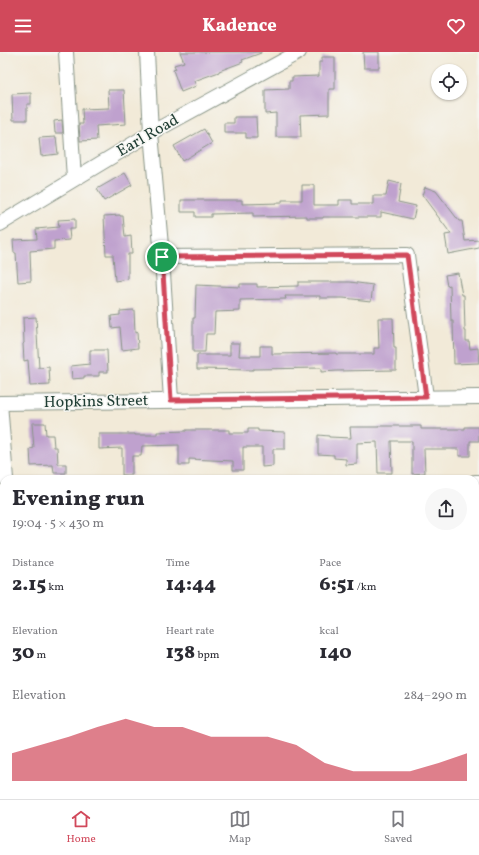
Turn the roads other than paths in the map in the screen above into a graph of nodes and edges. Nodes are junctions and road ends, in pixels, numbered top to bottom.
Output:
1 (66, 52) edge
2 (147, 52) edge
3 (299, 52) edge
4 (273, 58) edge
5 (150, 133) junction
6 (74, 179) junction
7 (0, 224) edge
8 (162, 257) junction
9 (426, 397) junction
10 (479, 397) edge
11 (171, 400) junction
12 (0, 403) edge
13 (5, 475) edge

1 - 6 street
2 - 5 street
3 - 4 street, Earl Road
4 - 5 street, Earl Road
5 - 6 street, Earl Road
5 - 8 street
6 - 7 street, Earl Road
8 - 9 street
8 - 11 street
9 - 10 street, Hopkins Street
9 - 11 street, Hopkins Street
11 - 12 street, Hopkins Street
12 - 13 street

